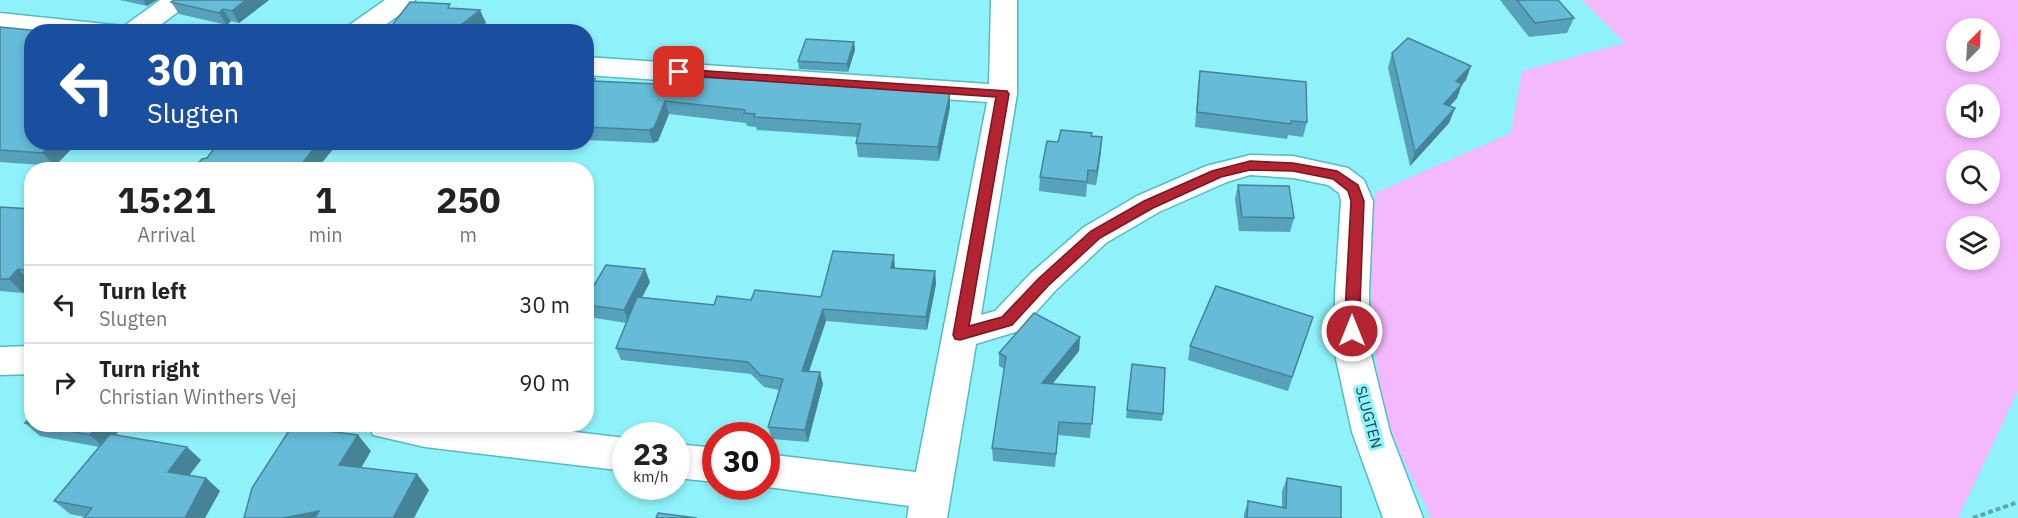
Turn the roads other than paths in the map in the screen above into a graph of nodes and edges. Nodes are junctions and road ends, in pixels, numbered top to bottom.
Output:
1 (177, 0) edge
2 (402, 0) edge
3 (1004, 0) edge
4 (0, 21) edge
5 (31, 24) edge
6 (144, 24) edge
7 (369, 24) edge
8 (594, 67) edge
9 (1003, 94) junction
10 (960, 335) junction
11 (433, 432) edge
12 (612, 453) edge
13 (780, 474) edge
14 (930, 504) edge
15 (1403, 518) edge

1 - 6 street
2 - 7 street
3 - 9 street
4 - 5 street
8 - 9 street
9 - 10 street
10 - 14 street
10 - 15 street, SLUGTEN
11 - 12 street
13 - 14 street

